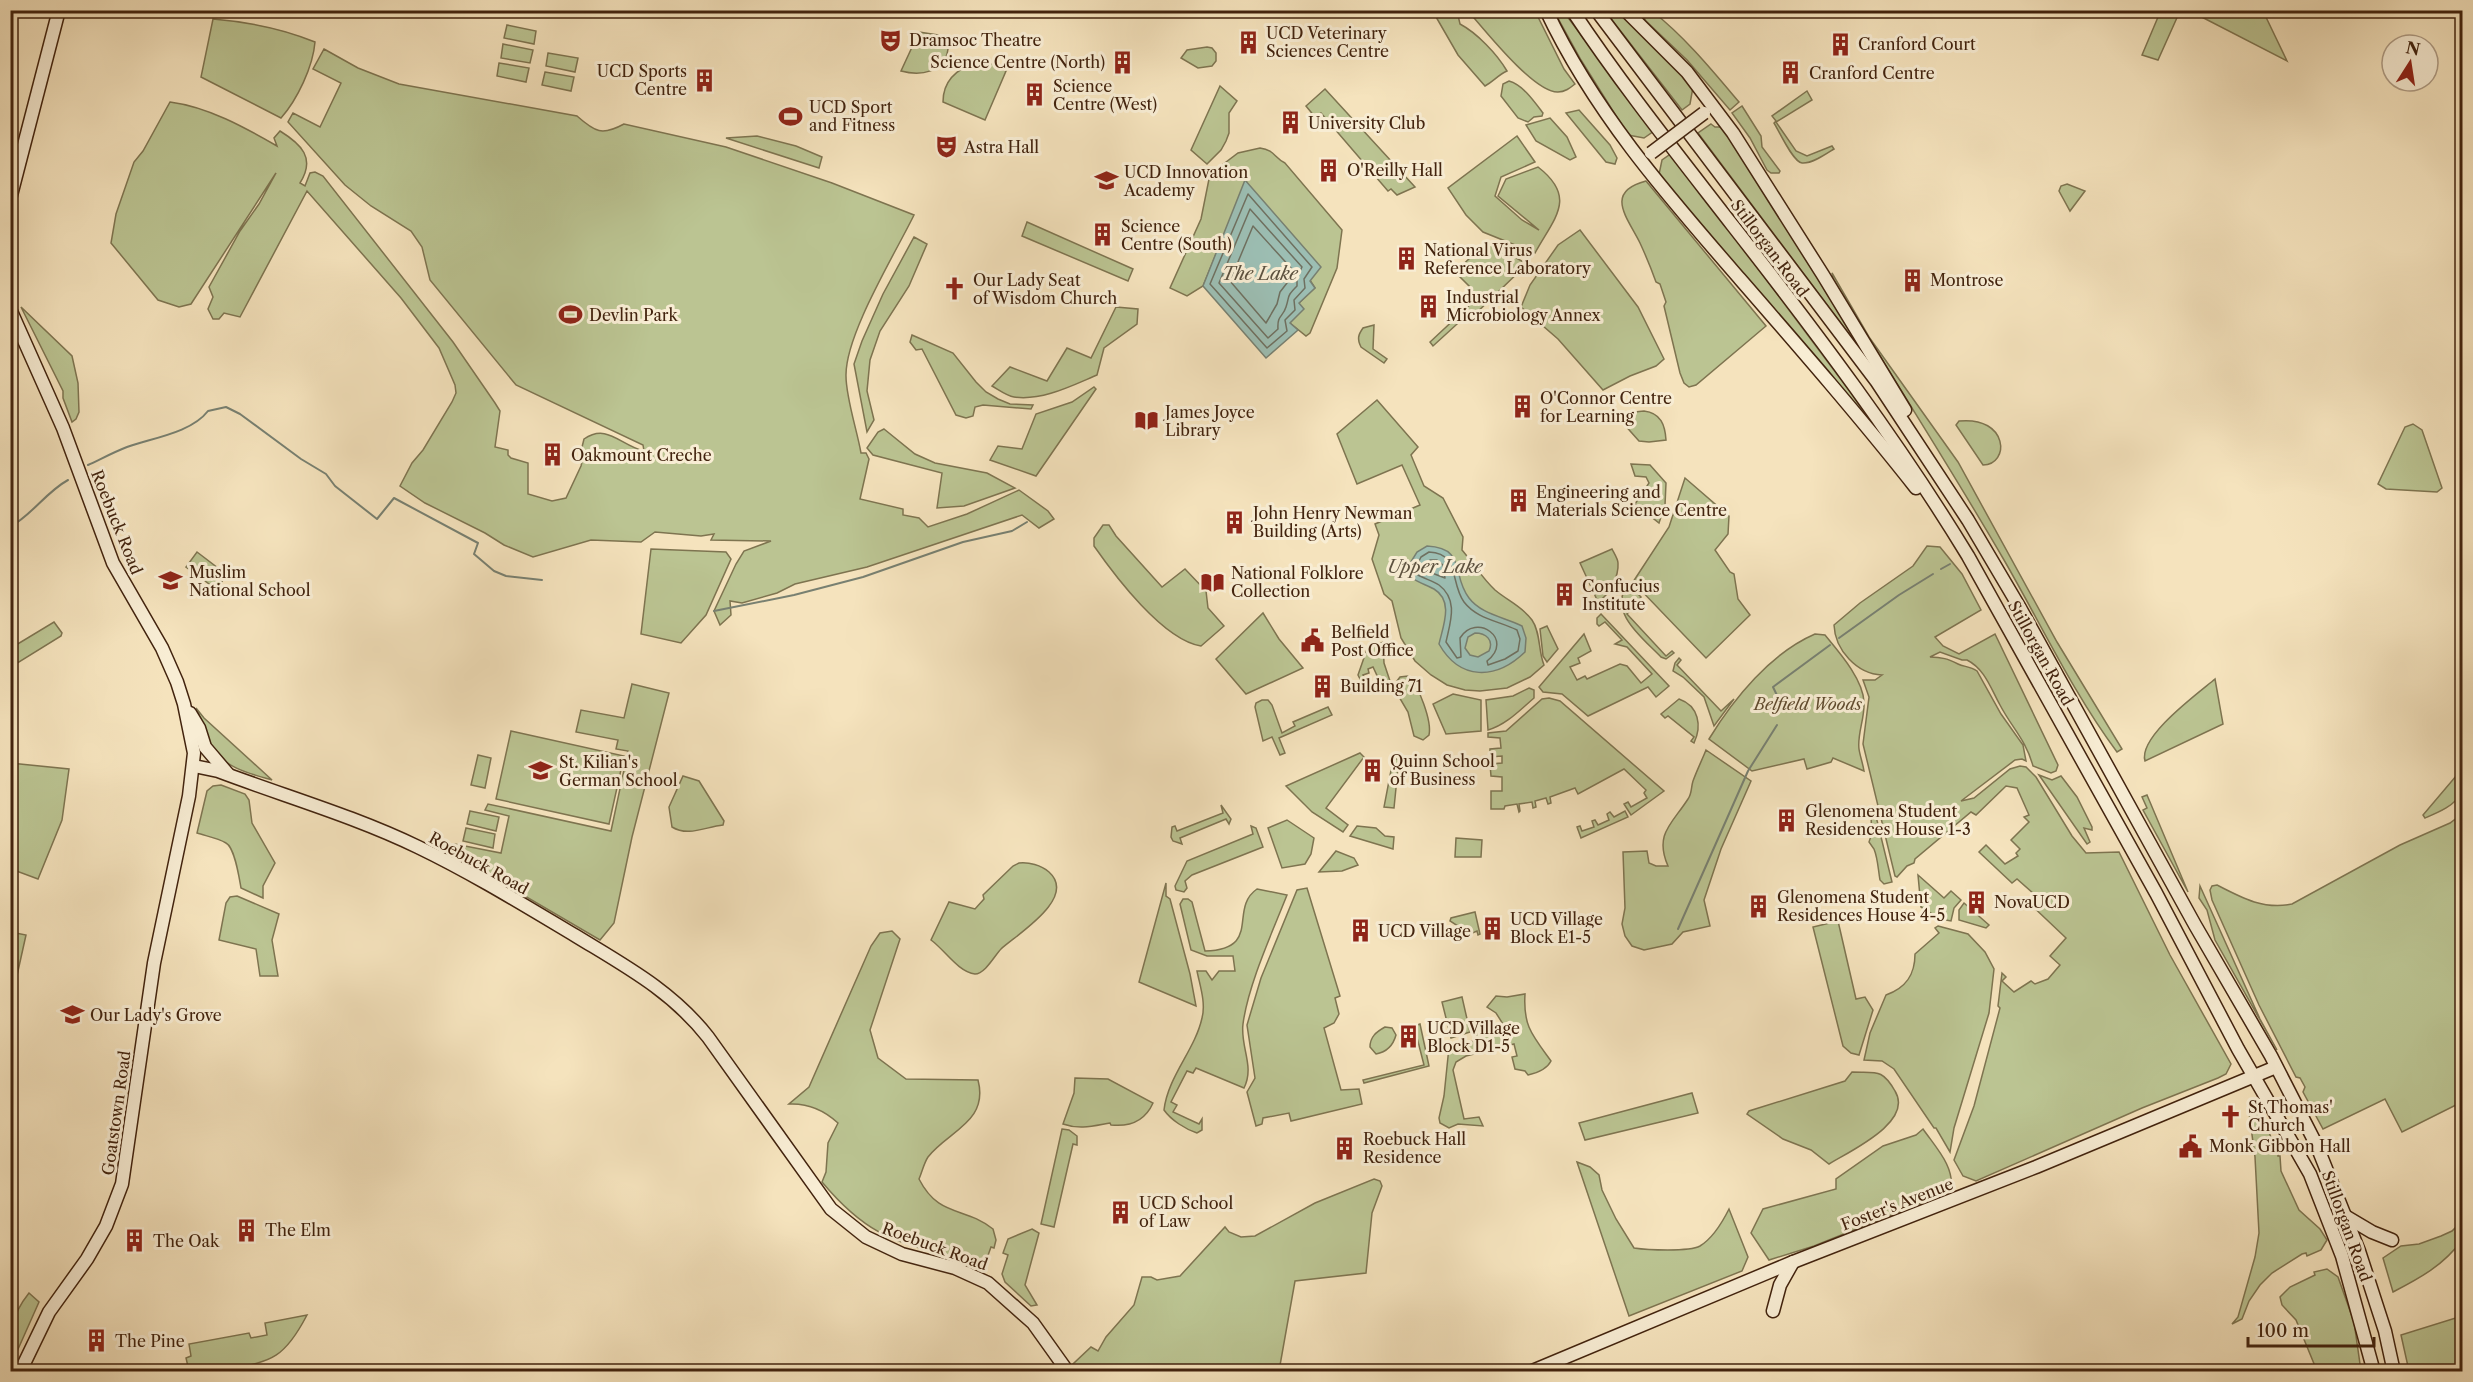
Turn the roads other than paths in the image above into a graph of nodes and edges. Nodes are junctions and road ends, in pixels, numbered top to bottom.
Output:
1 (59, 10) edge
2 (1546, 10) edge
3 (1572, 10) edge
4 (1596, 10) edge
5 (1625, 10) edge
6 (1709, 110) junction
7 (1640, 161) junction
8 (10, 199) edge
9 (10, 309) edge
10 (16, 339) edge
11 (1968, 520) junction
12 (1968, 556) junction
13 (184, 704) junction
14 (194, 766) junction
15 (229, 775) junction
16 (2276, 1066) junction
17 (2256, 1077) junction
18 (2345, 1216) junction
19 (2392, 1240) dead end
20 (1793, 1262) junction
21 (1773, 1311) dead end
22 (20, 1371) edge
23 (1068, 1371) edge
24 (1530, 1371) edge
25 (2374, 1371) edge
26 (2394, 1371) edge

1 - 8 main road
2 - 7 main road
3 - 12 main road, Stillorgan Road
4 - 11 main road, Stillorgan Road
5 - 6 main road
6 - 7 main road, bridge
6 - 11 main road
7 - 12 main road
9 - 10 main road, Roebuck Road
10 - 13 main road, Roebuck Road
11 - 16 main road, Stillorgan Road
12 - 17 main road, Stillorgan Road
13 - 14 main road, Roebuck Road
13 - 15 main road
14 - 15 main road, Roebuck Road
14 - 22 main road, Goatstown Road
15 - 23 main road, Roebuck Road
16 - 17 main road, Foster's Avenue
16 - 18 main road, Stillorgan Road
17 - 20 main road, Foster's Avenue
17 - 25 main road, Stillorgan Road
18 - 19 main road
18 - 26 main road, Stillorgan Road
20 - 21 main road
20 - 24 main road, Foster's Avenue

